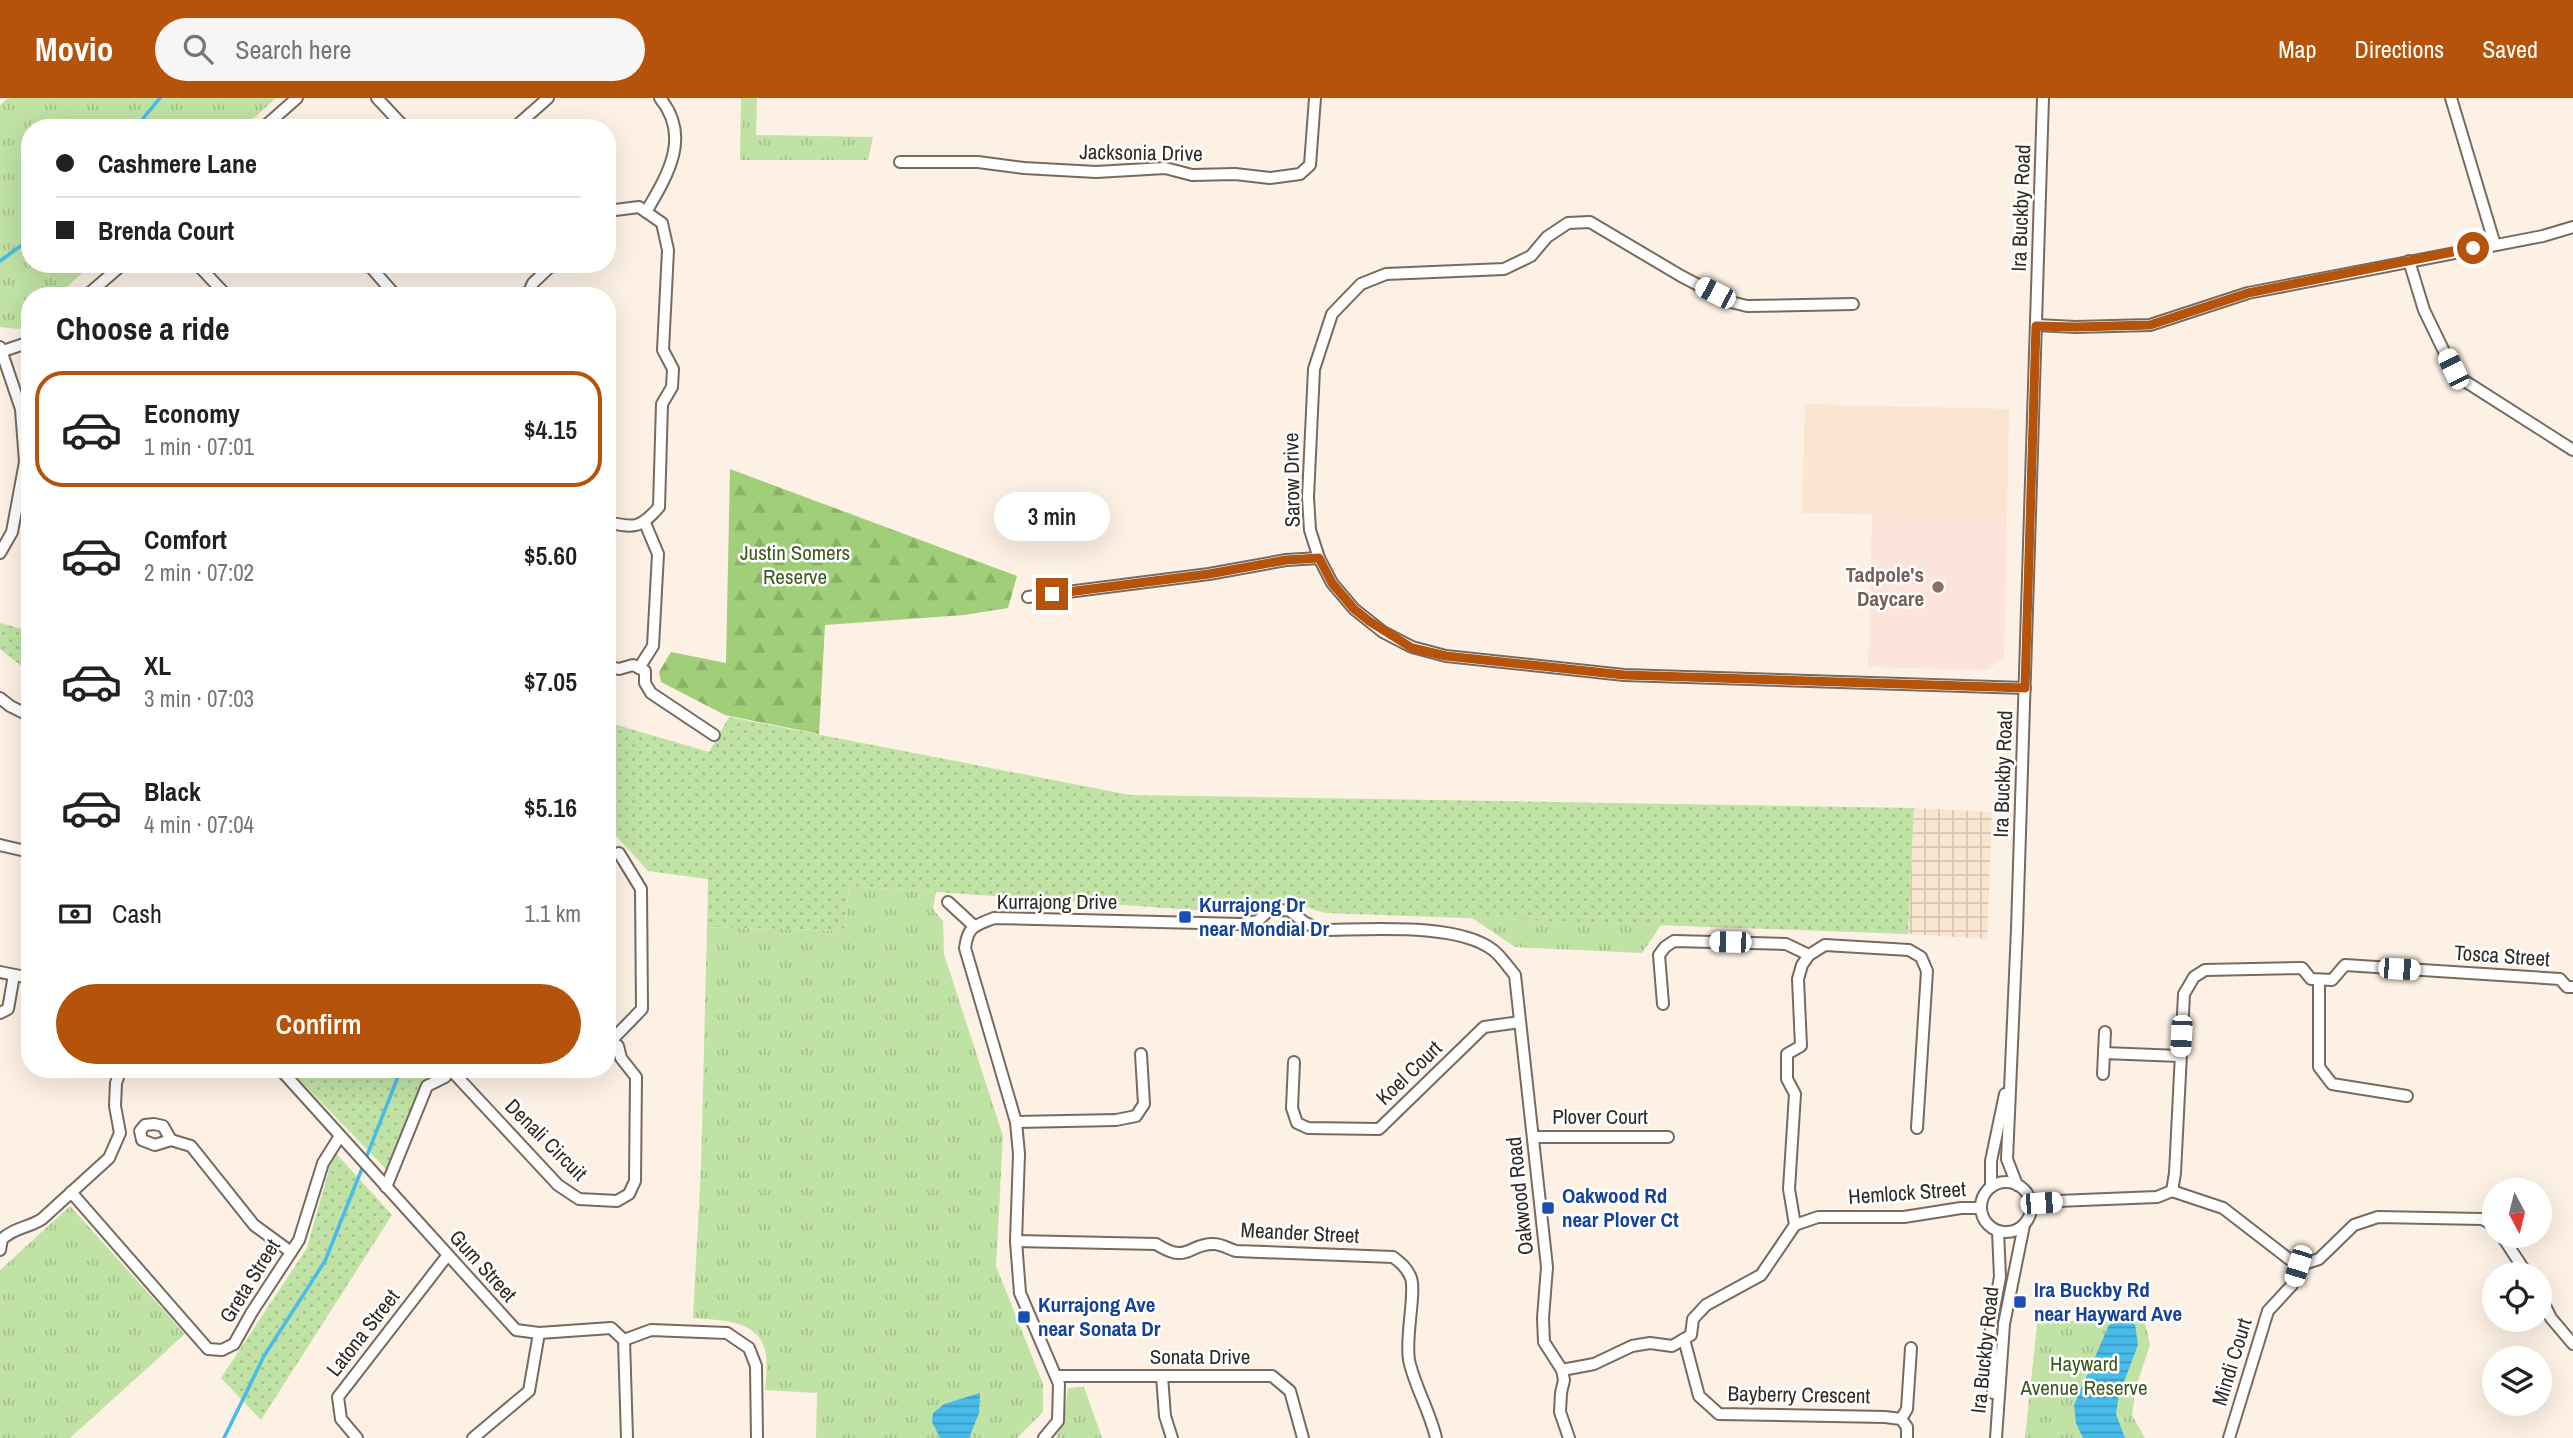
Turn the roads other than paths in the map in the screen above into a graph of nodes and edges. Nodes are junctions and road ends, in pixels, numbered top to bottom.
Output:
1 (297, 98) edge
2 (377, 98) edge
3 (548, 98) edge
4 (1315, 98) edge
5 (2043, 98) edge
6 (2451, 98) edge
7 (664, 102) edge
8 (273, 119) edge
9 (397, 119) edge
10 (524, 119) edge
11 (900, 162) dead end
12 (616, 210) edge
13 (646, 212) junction
14 (2573, 227) edge
15 (2495, 244) junction
16 (2409, 261) junction
17 (113, 273) edge
18 (205, 273) edge
19 (376, 273) edge
20 (543, 273) edge
21 (96, 287) edge
22 (219, 287) edge
23 (388, 287) edge
24 (531, 287) edge
25 (1853, 304) dead end
26 (2036, 326) junction
27 (21, 344) edge
28 (1, 349) edge
29 (21, 409) edge
30 (2573, 450) edge
31 (21, 484) edge
32 (645, 523) junction
33 (616, 524) edge
34 (0, 553) edge
35 (1319, 558) junction
36 (1028, 597) dead end
37 (616, 668) edge
38 (639, 668) junction
39 (2025, 688) junction
40 (0, 698) edge
41 (21, 712) edge
42 (714, 735) dead end
43 (0, 845) edge
44 (21, 850) edge
45 (620, 853) dead end
46 (948, 902) dead end
47 (974, 926) junction
48 (1494, 951) joint
49 (1809, 954) junction
50 (0, 972) edge
51 (14, 975) junction
52 (21, 976) edge
53 (2319, 980) junction
54 (2573, 987) edge
55 (1663, 1003) dead end
56 (0, 1013) edge
57 (1520, 1022) junction
58 (2105, 1032) dead end
59 (616, 1033) edge
60 (616, 1044) edge
61 (1141, 1054) dead end
62 (2104, 1054) junction
63 (2180, 1056) junction
64 (1294, 1062) dead end
65 (2010, 1074) junction
66 (2102, 1074) dead end
67 (118, 1078) edge
68 (288, 1078) edge
69 (443, 1078) edge
70 (458, 1078) edge
71 (2407, 1096) dead end
72 (1016, 1122) junction
73 (1917, 1128) dead end
74 (340, 1136) junction
75 (1533, 1137) junction
76 (1668, 1137) dead end
77 (171, 1140) dead end
78 (2018, 1185) junction
79 (386, 1187) junction
80 (1991, 1187) junction
81 (2172, 1191) junction
82 (71, 1192) junction
83 (2031, 1202) junction
84 (1981, 1208) junction
85 (2482, 1219) edge
86 (1795, 1225) junction
87 (2024, 1225) junction
88 (1997, 1231) junction
89 (1, 1236) edge
90 (1016, 1241) junction
91 (0, 1250) edge
92 (291, 1252) junction
93 (447, 1255) junction
94 (2298, 1266) junction
95 (2552, 1318) edge
96 (539, 1333) junction
97 (1684, 1339) junction
98 (624, 1340) junction
99 (2573, 1344) edge
100 (1911, 1348) dead end
101 (1562, 1370) junction
102 (1056, 1376) junction
103 (1162, 1376) junction
104 (1901, 1419) junction
105 (357, 1438) edge
106 (473, 1438) edge
107 (627, 1438) edge
108 (757, 1438) edge
109 (1044, 1438) edge
110 (1172, 1438) edge
111 (1303, 1438) edge
112 (1437, 1438) edge
113 (1569, 1438) edge
114 (1907, 1438) edge
115 (1995, 1438) edge
116 (2229, 1438) edge

1 - 8 street
2 - 9 street
3 - 10 street
4 - 11 street, Jacksonia Drive
5 - 26 street, Ira Buckby Road
6 - 15 street
7 - 13 street
12 - 13 street
13 - 32 street
14 - 15 street
15 - 16 street
16 - 26 street
16 - 30 street
17 - 21 street
18 - 22 street
19 - 23 street
20 - 24 street
25 - 35 street, Sarow Drive
26 - 39 street, Ira Buckby Road
27 - 28 street
28 - 29 street
31 - 34 street
32 - 33 street
32 - 38 street
35 - 36 street
35 - 39 street, Sarow Drive
37 - 38 street
38 - 42 street
39 - 65 street, Ira Buckby Road
40 - 41 street
43 - 44 street
45 - 59 street
46 - 47 street
47 - 48 street, Kurrajong Drive
47 - 72 street, Kurrajong Drive
48 - 57 street, Oakwood Road
49 - 55 street
49 - 73 street
49 - 86 street
50 - 51 street
51 - 52 street
51 - 56 street
53 - 54 street, Tosca Street
53 - 63 street
53 - 71 street
57 - 64 street, Koel Court
57 - 75 street, Oakwood Road
58 - 62 street
60 - 70 street, Denali Circuit
61 - 72 street
62 - 63 street
62 - 66 street
63 - 81 street
65 - 78 street, Ira Buckby Road
65 - 80 street, Ira Buckby Road
67 - 82 street
68 - 74 street, Gum Street
69 - 79 street, Denali Circuit
72 - 90 street, Kurrajong Drive
74 - 79 street, Gum Street
74 - 92 street, Greta Street
75 - 76 street, Plover Court
75 - 101 street, Oakwood Road
77 - 92 street
78 - 80 street
78 - 83 street
79 - 93 street, Gum Street
80 - 84 street
81 - 83 street
81 - 94 street
82 - 89 street
82 - 92 street, Greta Street
83 - 87 street
84 - 86 street, Hemlock Street
84 - 88 street
85 - 94 street
86 - 97 street
87 - 88 street
87 - 115 street, Ira Buckby Road
88 - 115 street, Ira Buckby Road
89 - 91 street
90 - 102 street, Kurrajong Drive
90 - 112 street, Meander Street
93 - 96 street, Gum Street
93 - 105 street, Latona Street
94 - 116 street, Mindi Court
95 - 99 street
96 - 98 street, Gum Street
96 - 106 street
97 - 101 street
97 - 104 street, Bayberry Crescent
98 - 107 street
98 - 108 street
100 - 104 street
101 - 113 street
102 - 103 street, Sonata Drive
102 - 109 street, Kurrajong Drive
103 - 110 street
103 - 111 street, Sonata Drive
104 - 114 street

